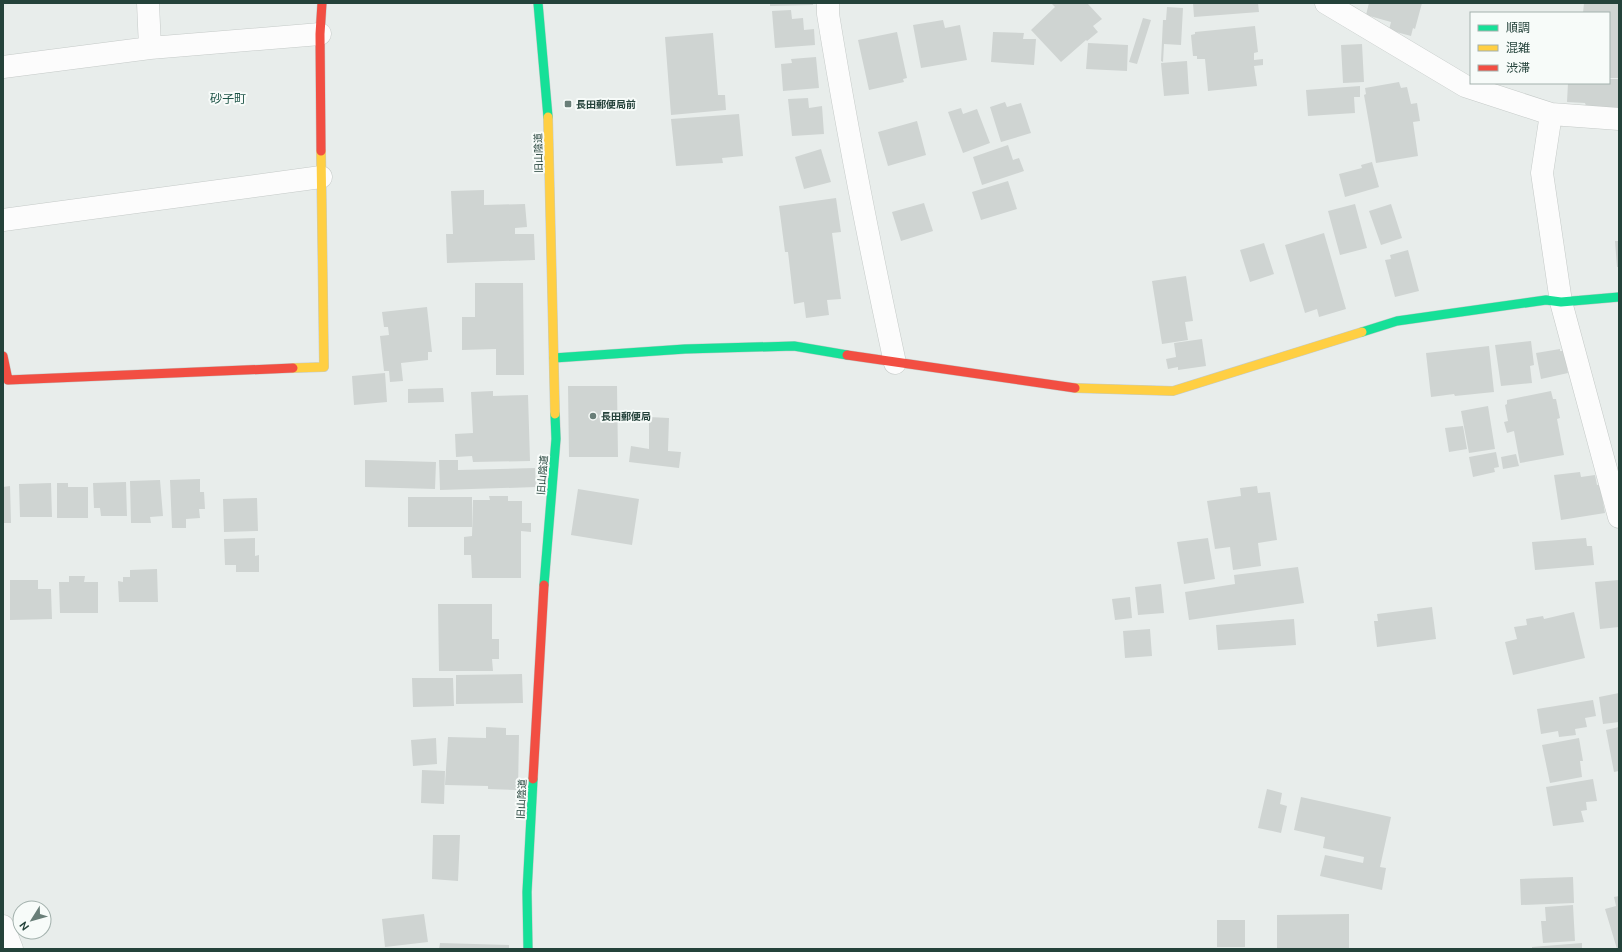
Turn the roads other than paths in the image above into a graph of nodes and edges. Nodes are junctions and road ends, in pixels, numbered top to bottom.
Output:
1 (148, 3) edge
2 (322, 3) edge
3 (538, 3) edge
4 (828, 3) edge
5 (1326, 3) edge
6 (320, 34) junction
7 (150, 48) junction
8 (3, 67) edge
9 (1551, 114) junction
10 (1619, 120) edge
11 (321, 177) junction
12 (3, 220) edge
13 (1619, 297) edge
14 (1561, 302) junction
15 (3, 356) edge
16 (554, 358) junction
17 (895, 363) junction
18 (1619, 518) edge
19 (3, 926) edge
20 (12, 949) edge
21 (528, 949) edge

1 - 7 street
2 - 6 street
3 - 16 street, 旧山陰道
4 - 17 street
5 - 9 street
6 - 7 street
6 - 11 street
7 - 8 street
9 - 10 street
9 - 14 street
11 - 12 street
11 - 15 street
13 - 14 street
14 - 17 street
14 - 18 street
16 - 17 street
16 - 21 street, 旧山陰道
19 - 20 street

